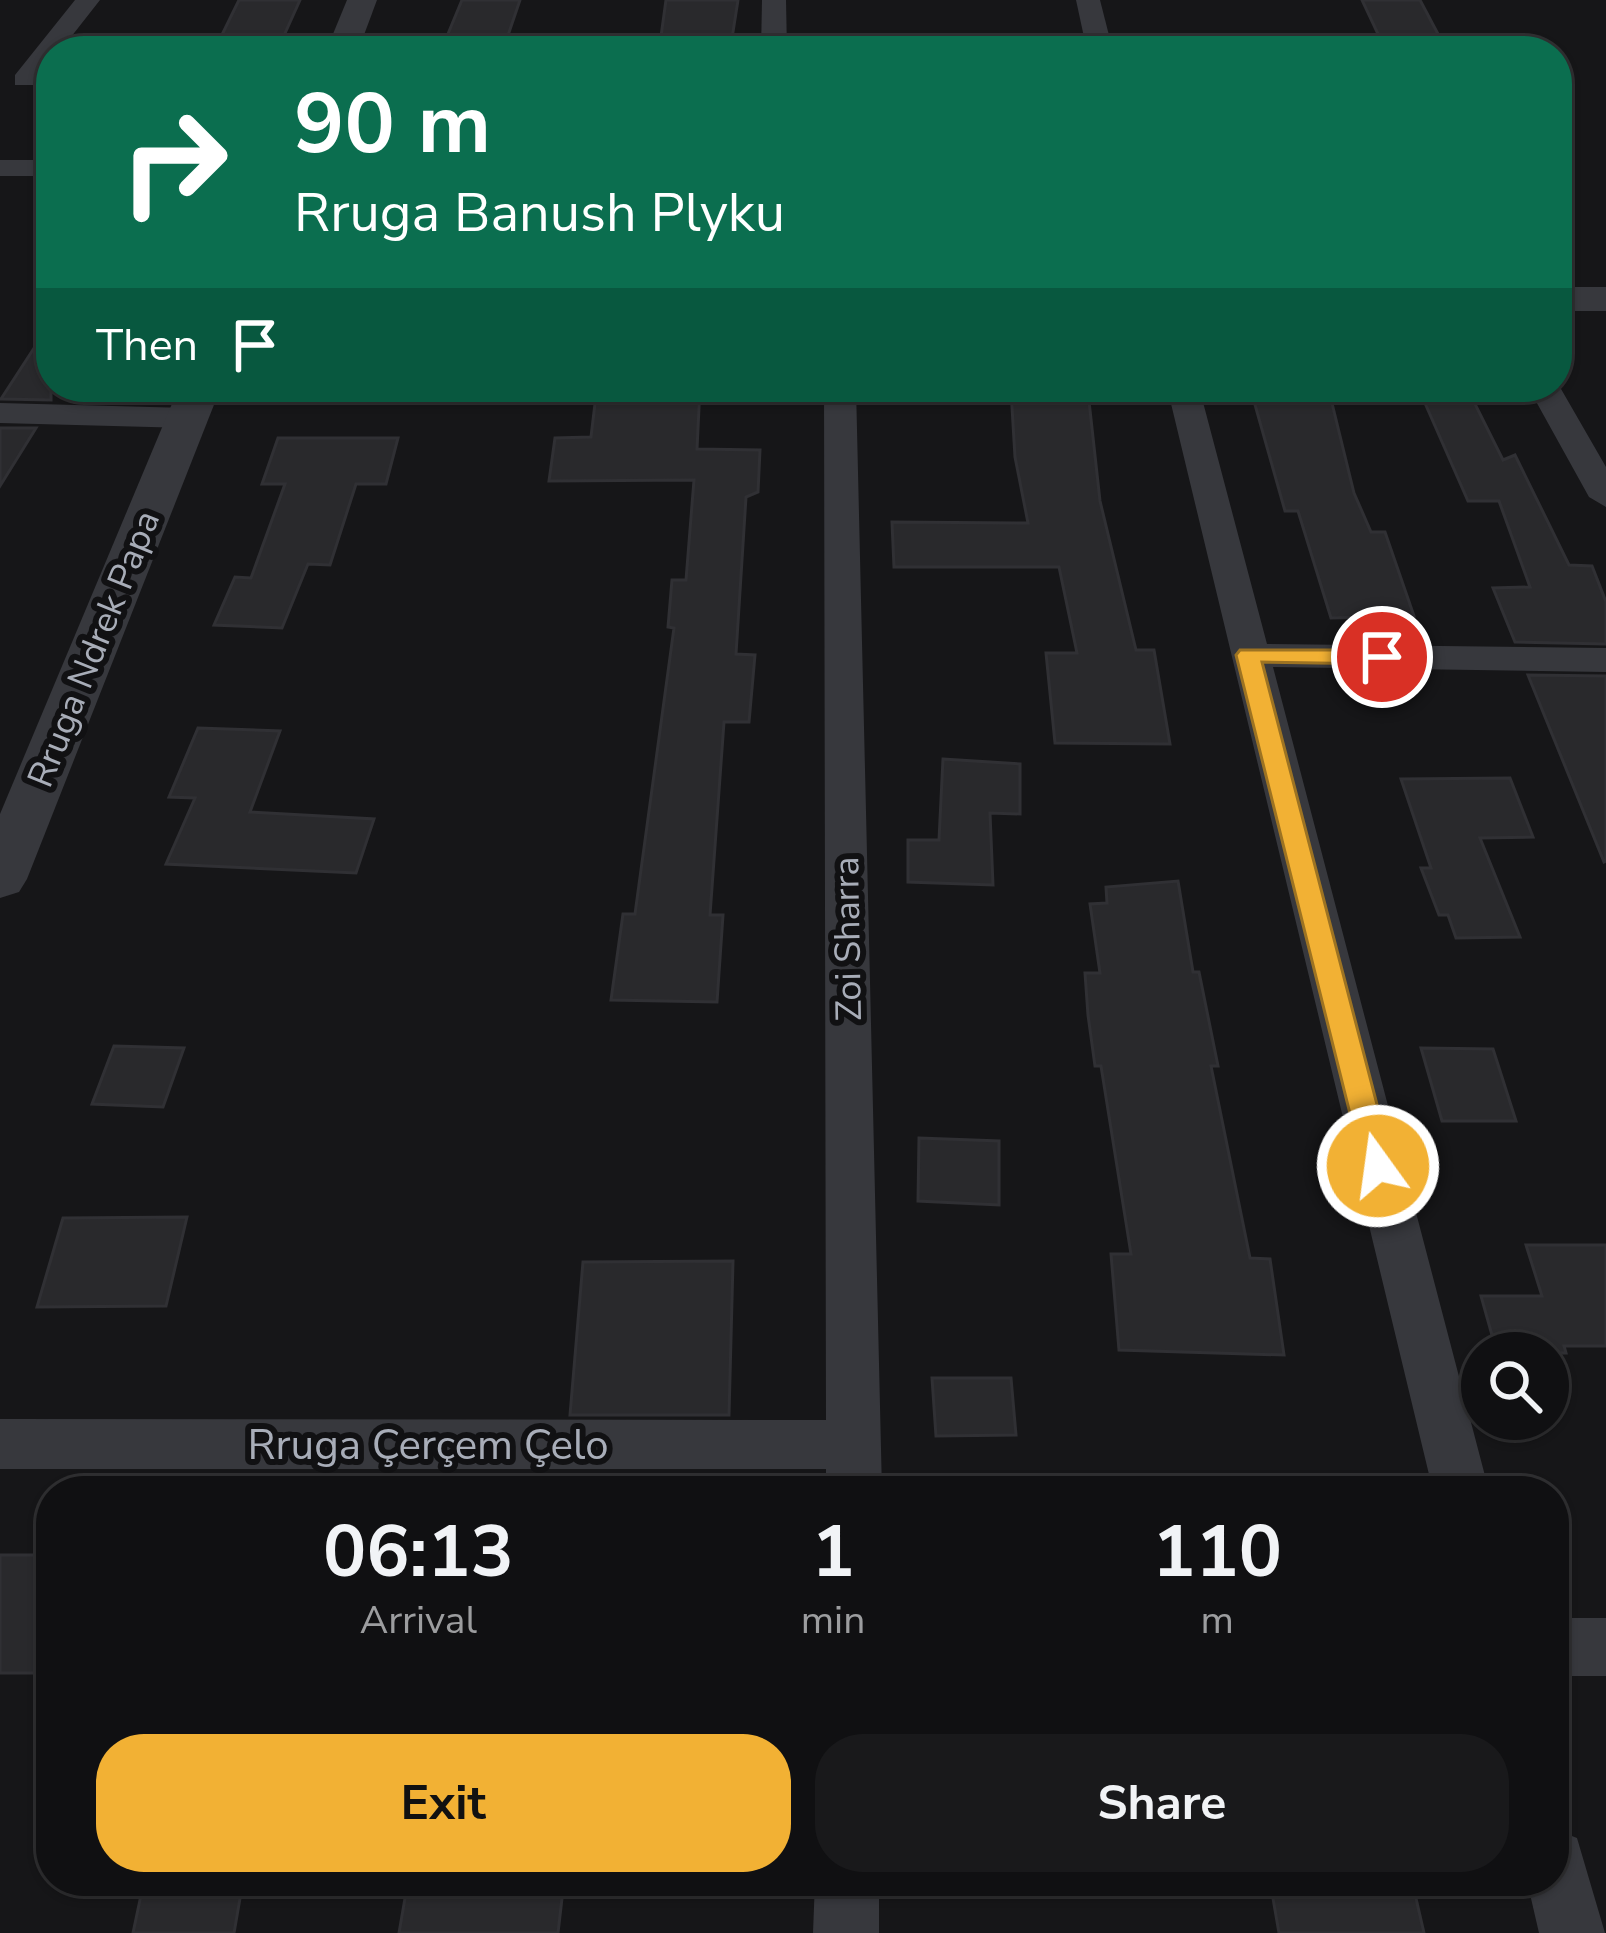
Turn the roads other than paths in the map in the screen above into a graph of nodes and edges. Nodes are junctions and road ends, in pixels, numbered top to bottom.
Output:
1 (88, 0) edge
2 (362, 0) edge
3 (774, 0) edge
4 (1088, 0) edge
5 (60, 36) edge
6 (348, 36) edge
7 (774, 36) edge
8 (1096, 36) edge
9 (0, 168) edge
10 (36, 168) edge
11 (1572, 299) edge
12 (1606, 299) edge
13 (840, 402) edge
14 (1187, 402) edge
15 (1552, 402) edge
16 (194, 403) edge
17 (0, 413) edge
18 (1606, 497) edge
19 (1248, 655) junction
20 (1606, 660) edge
21 (0, 879) edge
22 (0, 1444) edge
23 (855, 1468) edge
24 (1457, 1476) edge
25 (1569, 1647) edge
26 (1606, 1647) edge
27 (847, 1896) edge
28 (1563, 1896) edge
29 (846, 1933) edge
30 (1572, 1933) edge

1 - 5 street
2 - 6 street
3 - 7 street
4 - 8 street
9 - 10 street
11 - 12 street
13 - 23 street, Zoi Sharra
14 - 19 street
15 - 18 street
16 - 17 street, Rruga Ndrek Papa
16 - 21 street, Rruga Ndrek Papa
19 - 20 street
19 - 24 street
22 - 23 street, Rruga Çerçem Çelo
25 - 26 street
27 - 29 street
28 - 30 street

